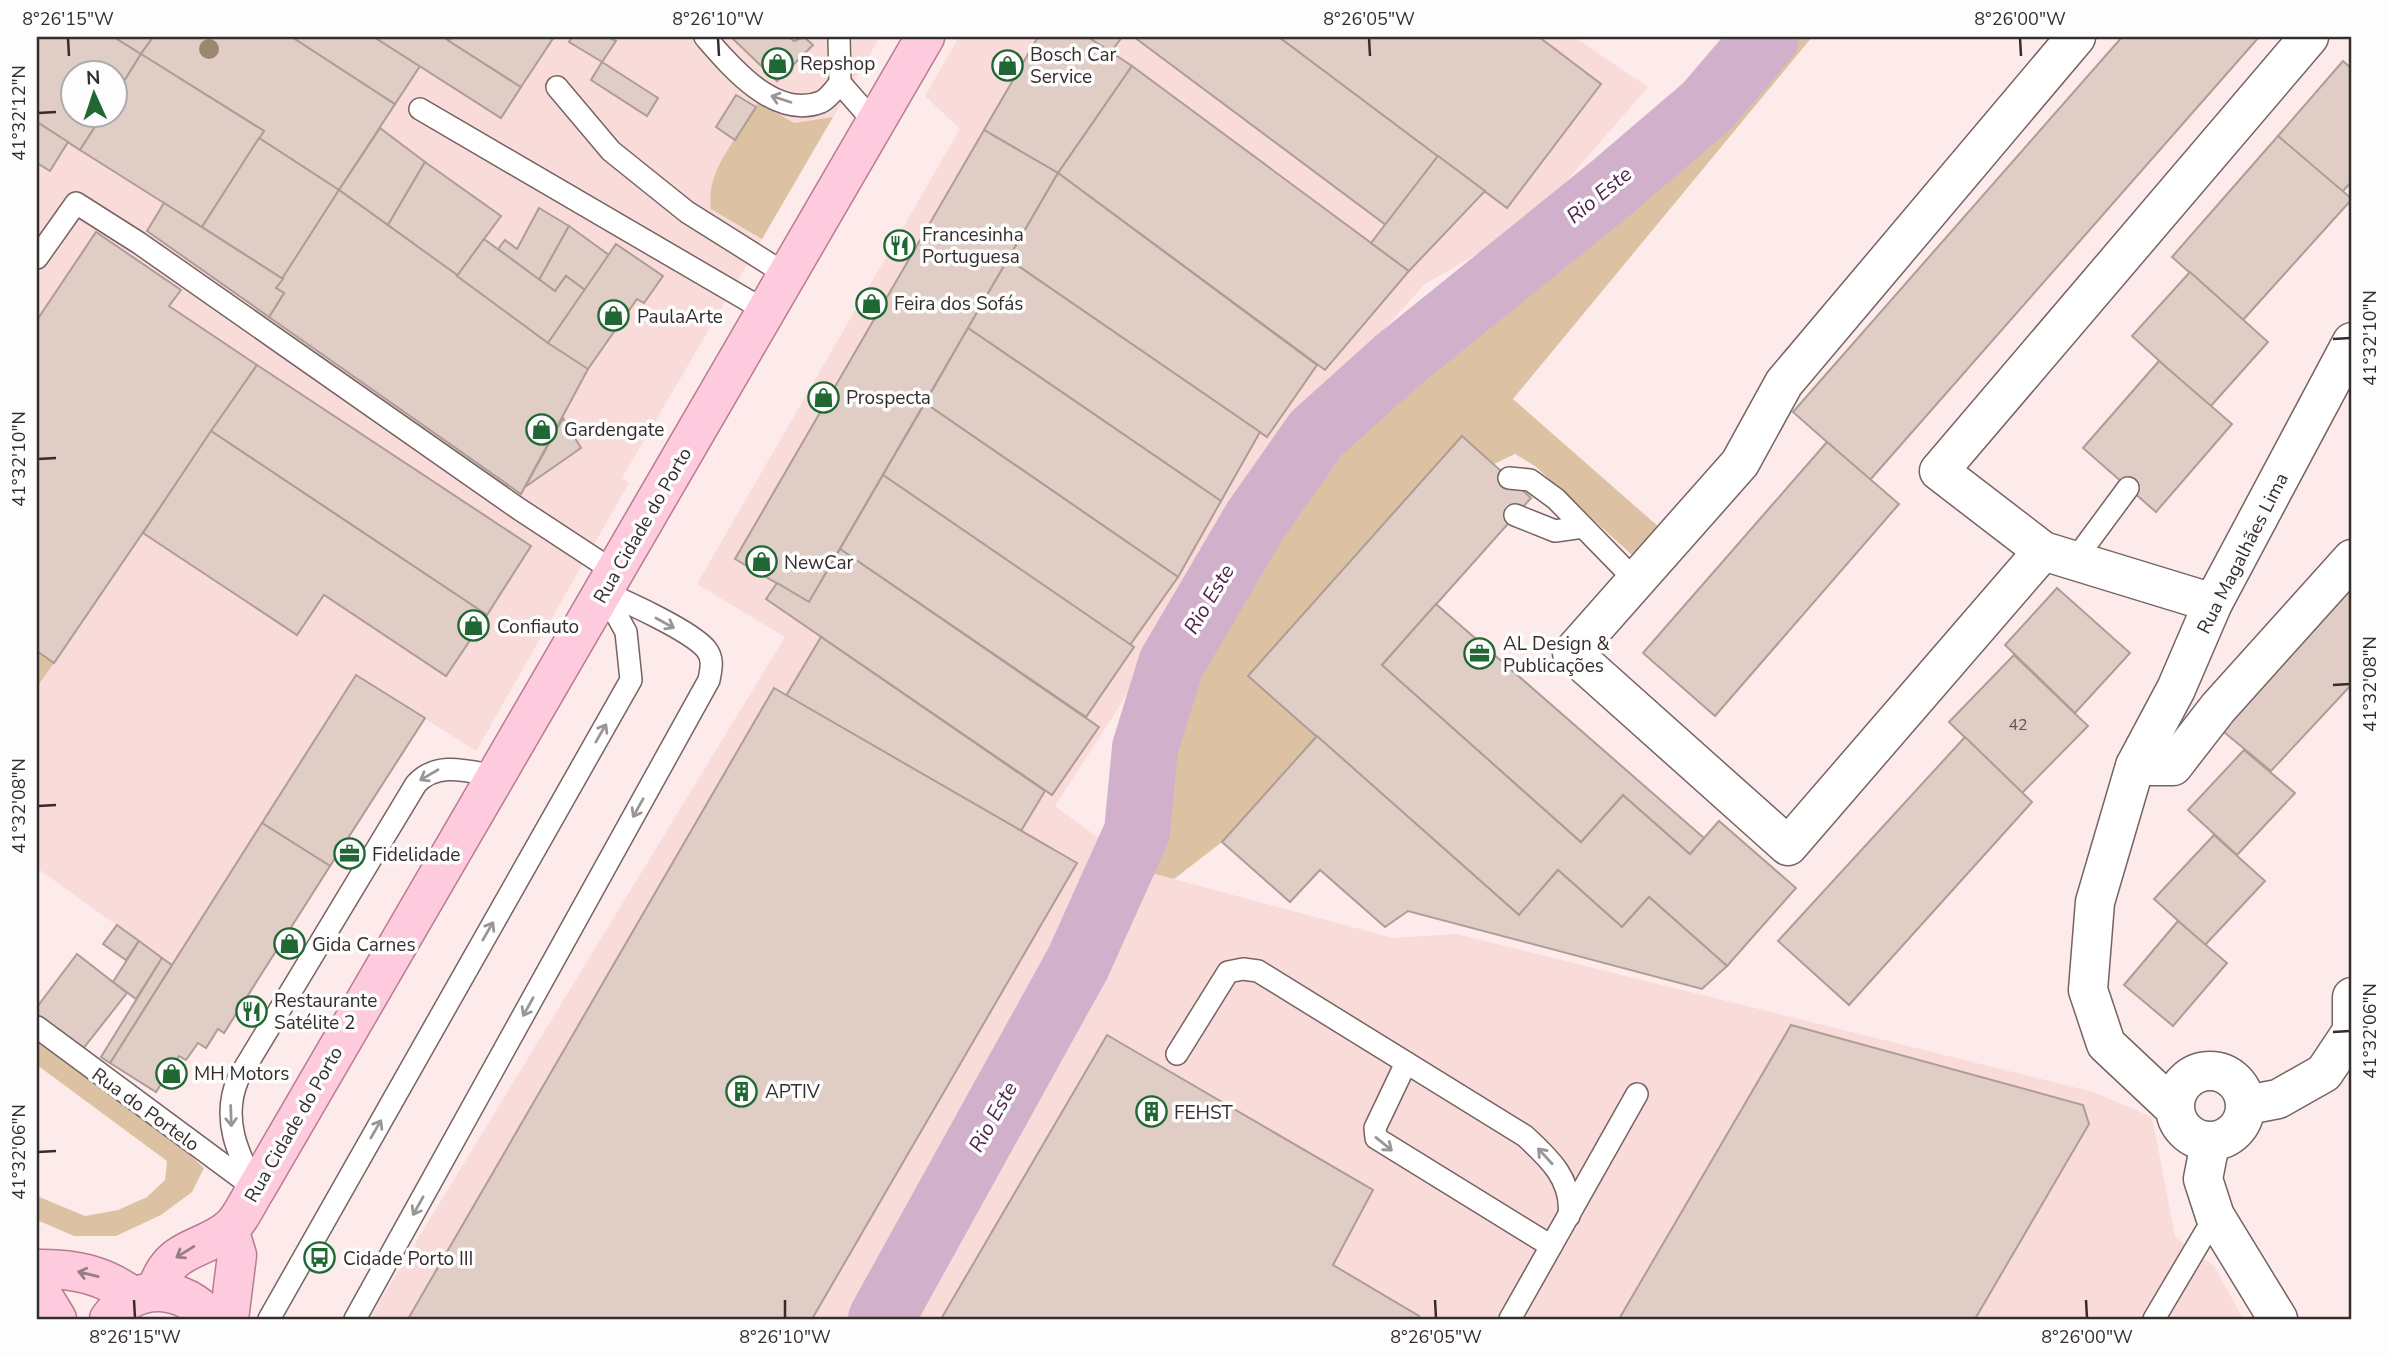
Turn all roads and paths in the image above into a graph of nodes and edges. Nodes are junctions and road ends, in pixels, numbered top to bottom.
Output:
1 (705, 37) edge
2 (925, 37) edge
3 (2076, 37) edge
4 (2309, 37) edge
5 (833, 41) edge
6 (840, 83) junction
7 (556, 87) dead end
8 (420, 109) dead end
9 (875, 123) junction
10 (37, 258) edge
11 (787, 275) junction
12 (766, 311) junction
13 (2352, 342) edge
14 (1509, 478) dead end
15 (2128, 488) dead end
16 (1515, 515) dead end
17 (1583, 527) junction
18 (2058, 556) junction
19 (2352, 559) edge
20 (610, 582) junction
21 (1637, 582) junction
22 (2213, 603) junction
23 (2135, 766) junction
24 (495, 776) junction
25 (2352, 998) edge
26 (37, 1027) edge
27 (2352, 1032) edge
28 (1177, 1054) dead end
29 (1406, 1063) junction
30 (1637, 1094) dead end
31 (2247, 1105) junction
32 (2172, 1106) junction
33 (2210, 1143) junction
34 (256, 1189) junction
35 (1569, 1216) junction
36 (2215, 1216) junction
37 (229, 1229) junction
38 (1551, 1246) junction
39 (37, 1269) edge
40 (37, 1286) edge
41 (133, 1302) edge
42 (57, 1319) edge
43 (211, 1319) edge
44 (229, 1319) edge
45 (268, 1319) edge
46 (355, 1319) edge
47 (1510, 1319) edge
48 (2154, 1319) edge
49 (2278, 1319) edge

6 -> 1 lane
2 - 9 main road, Rua Cidade do Porto
3 - 21 street
4 - 18 street
5 - 6 lane
6 - 9 lane
7 - 11 lane
8 - 12 lane
9 - 11 main road, Rua Cidade do Porto
10 - 20 lane
11 - 12 main road, Rua Cidade do Porto
12 - 20 main road, Rua Cidade do Porto
13 - 22 street, Rua Magalhães Lima
14 - 17 lane
15 - 18 lane
16 - 17 lane
17 - 21 lane
18 - 21 street
18 - 22 street
19 - 23 street
20 - 24 main road, Rua Cidade do Porto
45 -> 20 lane
20 -> 46 lane
22 - 23 street, Rua Magalhães Lima
23 - 32 street, Rua Magalhães Lima
24 - 34 main road, Rua Cidade do Porto
24 -> 34 lane
25 - 27 street
26 - 34 lane, Rua do Portelo
27 - 31 street
28 - 29 lane
35 -> 29 lane
29 -> 38 lane
30 - 35 lane
31 - 32 street
31 - 33 street
32 - 33 street
33 - 36 street
34 - 37 main road, Rua Cidade do Porto
35 - 38 lane
36 - 48 lane
36 - 49 street
37 -> 41 main road, Rua Cidade do Porto
37 - 44 main road
38 - 47 lane
41 -> 39 main road
40 - 42 main road
41 - 43 main road

